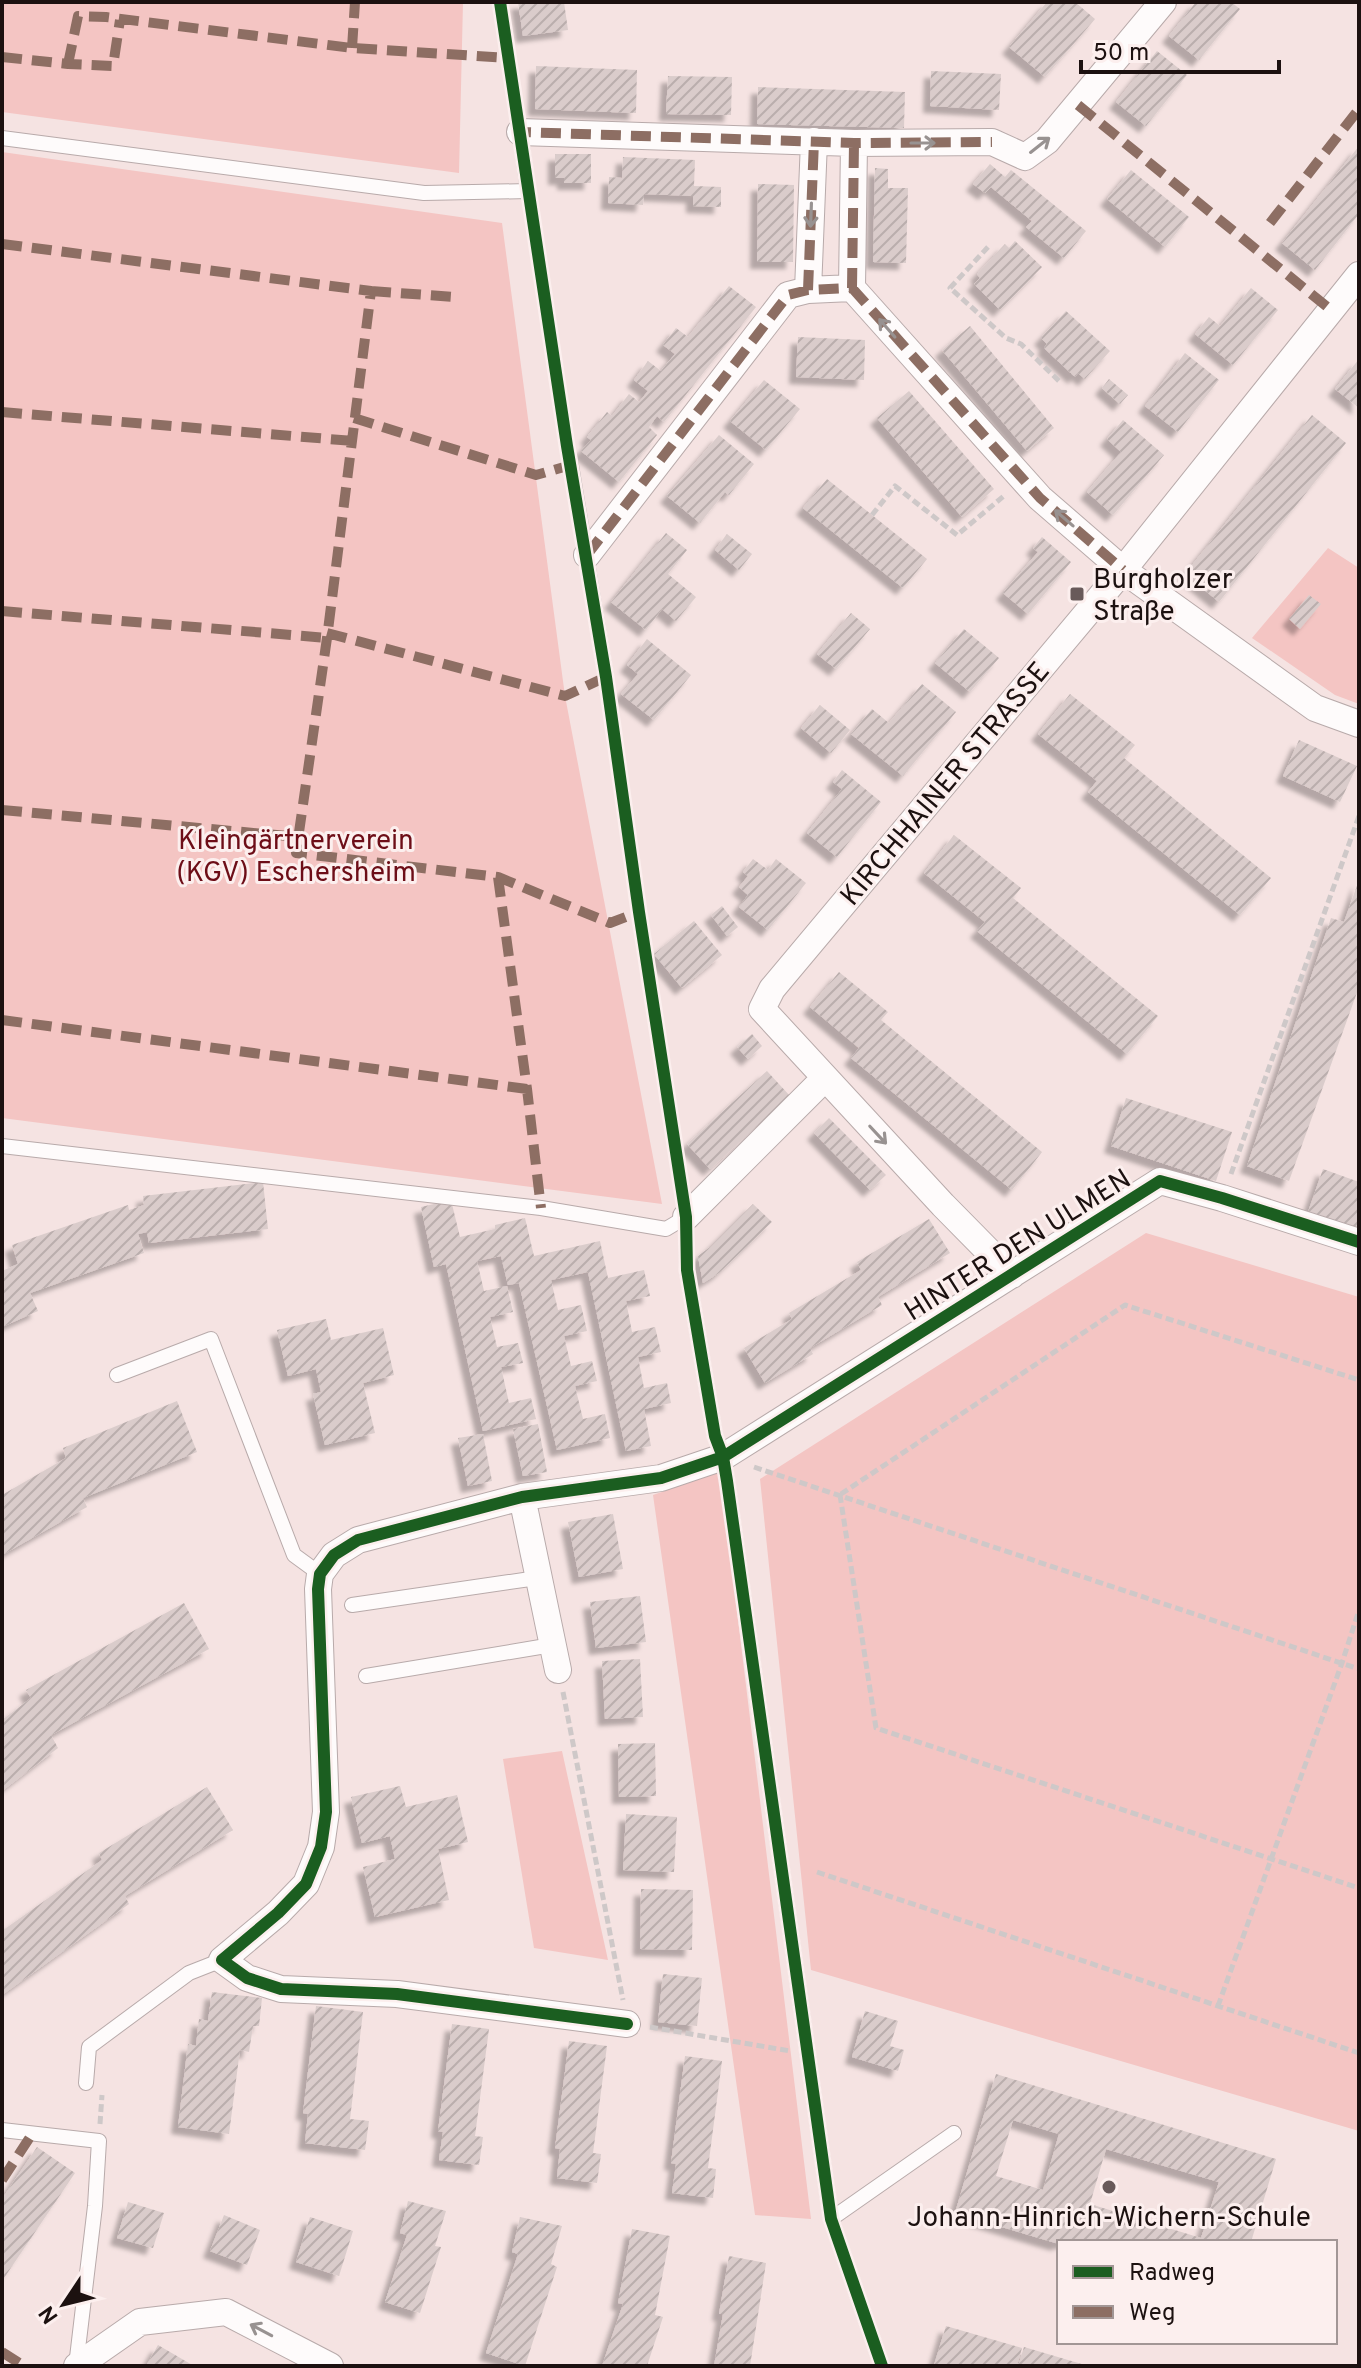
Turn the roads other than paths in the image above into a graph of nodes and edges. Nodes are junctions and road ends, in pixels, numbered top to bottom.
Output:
1 (1163, 2) edge
2 (520, 132) joint
3 (2, 138) edge
4 (814, 141) junction
5 (854, 143) junction
6 (1359, 275) edge
7 (852, 288) junction
8 (808, 290) junction
9 (571, 465) dead end
10 (587, 555) junction
11 (1123, 570) junction
12 (606, 677) dead end
13 (1359, 724) edge
14 (825, 1078) junction
15 (2, 1146) edge
16 (686, 1217) junction
17 (1359, 1242) edge
18 (1012, 1275) junction
19 (117, 1375) dead end
20 (723, 1457) junction
21 (522, 1497) junction
22 (320, 1574) junction
23 (537, 1578) junction
24 (352, 1605) dead end
25 (555, 1657) joint
26 (366, 1676) dead end
27 (222, 1960) junction
28 (627, 2024) road end
29 (86, 2083) dead end
30 (2, 2130) edge
31 (954, 2133) dead end
32 (831, 2219) junction
33 (76, 2366) edge
34 (330, 2366) edge
35 (882, 2366) edge

5 -> 1 street
2 - 3 lane
2 - 4 street
4 - 5 street
4 -> 8 street
5 - 7 street
6 - 11 street, KIRCHHAINER STRASSE
7 - 8 street
11 -> 7 street
8 - 10 street
9 - 10 lane
10 - 12 lane
11 - 13 street
11 - 14 street, KIRCHHAINER STRASSE
14 - 16 street
14 -> 18 street, KIRCHHAINER STRASSE
15 - 16 lane
16 - 20 lane
17 - 18 street, HINTER DEN ULMEN
18 - 20 street, HINTER DEN ULMEN
19 - 22 lane
20 - 21 street, HINTER DEN ULMEN
20 - 32 lane
21 - 22 street, HINTER DEN ULMEN
21 - 23 street
22 - 27 street
23 - 24 lane
23 - 25 street
25 - 26 lane
27 - 28 street
27 - 29 lane
30 - 33 lane
31 - 32 lane
32 - 35 lane
34 -> 33 street

